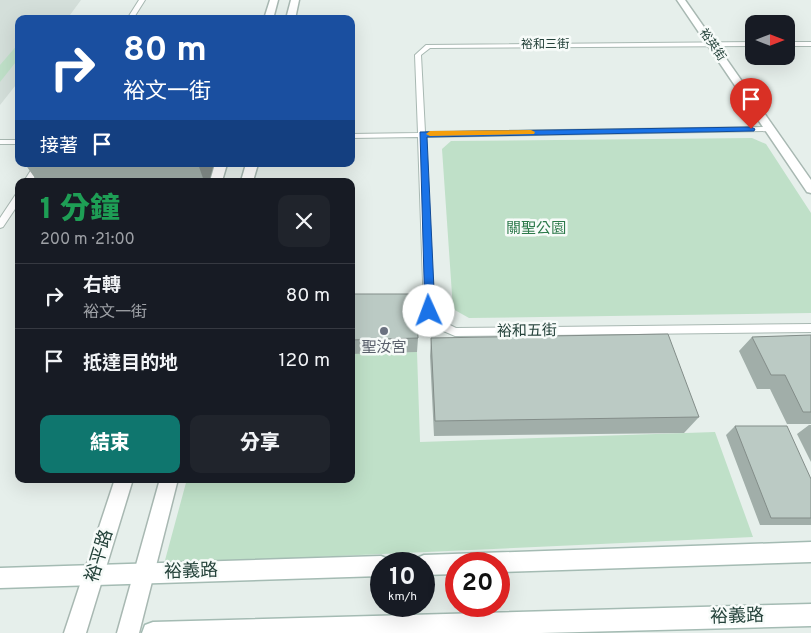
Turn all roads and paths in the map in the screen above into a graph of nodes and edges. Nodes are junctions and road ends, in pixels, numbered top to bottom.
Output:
1 (142, 0) edge
2 (274, 0) edge
3 (295, 0) edge
4 (681, 0) edge
5 (133, 15) edge
6 (269, 15) edge
7 (291, 15) edge
8 (711, 44) junction
9 (745, 44) edge
10 (795, 44) edge
11 (811, 44) edge
12 (770, 129) junction
13 (423, 134) junction
14 (355, 136) edge
15 (0, 142) edge
16 (15, 142) edge
17 (37, 167) edge
18 (30, 178) edge
19 (811, 189) edge
20 (15, 202) edge
21 (0, 225) edge
22 (811, 328) edge
23 (123, 483) edge
24 (168, 483) edge
25 (811, 552) edge
26 (435, 565) edge
27 (370, 566) edge
28 (144, 574) junction
29 (94, 575) junction
30 (0, 578) edge
31 (811, 615) edge
32 (76, 633) edge
33 (128, 633) edge
34 (153, 633) edge

1 - 5 lane
2 - 6 street
3 - 7 street
4 - 8 street, 裕英街
8 - 9 lane, 裕和三街
8 - 12 street, 裕英街
8 - 13 lane, 裕和三街
10 - 11 lane
12 - 13 lane
12 - 19 street, 裕英街
13 - 14 lane
13 - 22 lane, 裕和五街
15 - 16 lane
17 - 18 lane
20 - 21 lane
23 - 29 street, 裕平路
24 - 28 street
25 - 26 street
27 - 28 street, 裕義路
28 - 29 street, 裕義路
28 - 33 street
29 - 30 street, 裕義路
29 - 32 street, 裕平路
31 - 34 street, 裕義路

